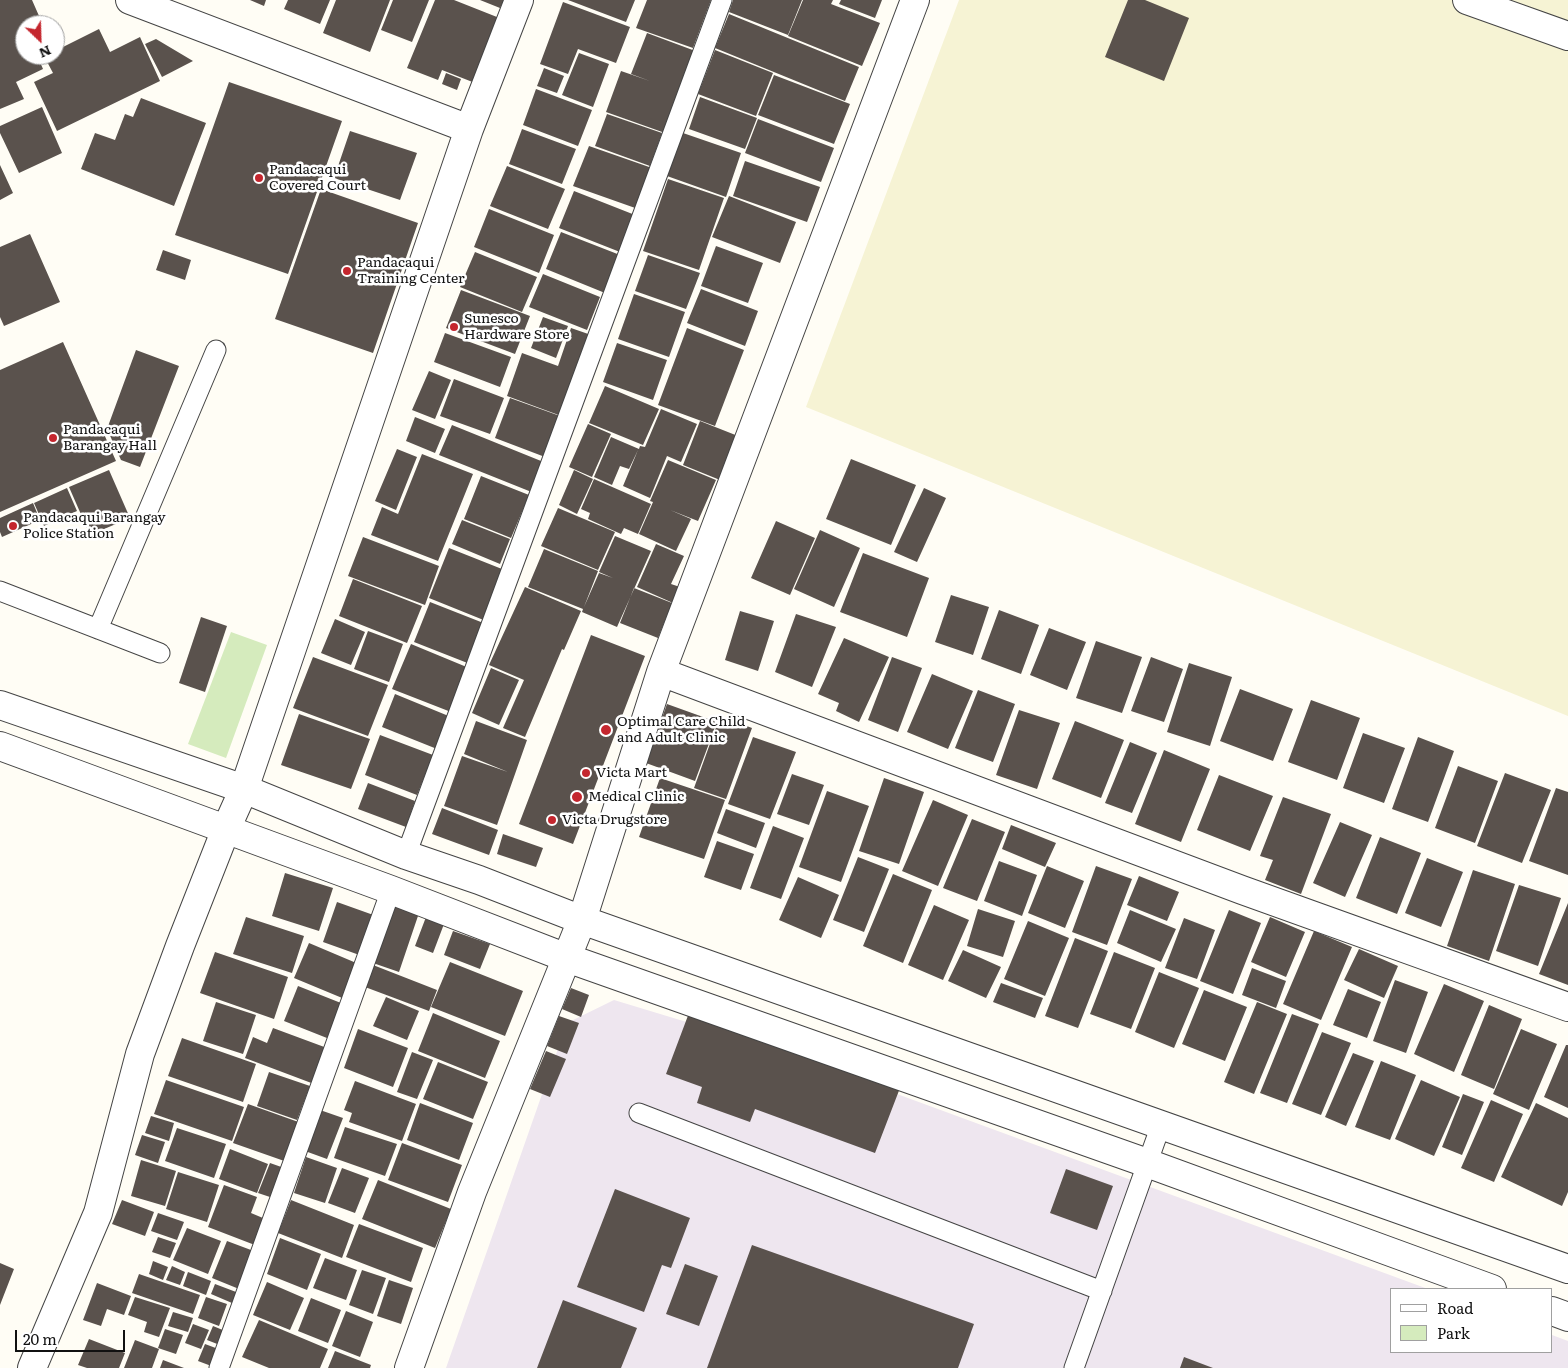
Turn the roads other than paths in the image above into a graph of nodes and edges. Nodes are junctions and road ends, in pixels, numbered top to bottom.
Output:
1 (130, 0) edge
2 (519, 0) edge
3 (722, 0) edge
4 (915, 0) edge
5 (1467, 0) edge
6 (1568, 36) edge
7 (469, 129) junction
8 (216, 350) dead end
9 (0, 591) edge
10 (98, 629) junction
11 (160, 653) dead end
12 (661, 672) junction
13 (0, 705) edge
14 (0, 746) edge
15 (244, 789) junction
16 (226, 829) junction
17 (406, 855) junction
18 (391, 890) junction
19 (582, 920) junction
20 (567, 958) junction
21 (1568, 1007) edge
22 (638, 1113) dead end
23 (1161, 1125) junction
24 (1147, 1164) junction
25 (1568, 1269) edge
26 (1489, 1288) edge
27 (1102, 1291) junction
28 (1553, 1311) edge
29 (1568, 1317) edge
30 (32, 1368) edge
31 (218, 1368) edge
32 (408, 1368) edge
33 (1074, 1368) edge

1 - 7 street
2 - 7 street
3 - 17 lane
4 - 12 street
5 - 6 street
7 - 15 street
8 - 10 lane
9 - 10 lane
10 - 11 lane
12 - 19 street
12 - 21 street
13 - 15 street
14 - 16 street
15 - 16 street
15 - 17 street
16 - 18 street
16 - 30 street
17 - 19 street
18 - 20 street
18 - 31 lane
19 - 20 street
19 - 23 street
20 - 24 street
20 - 32 street
22 - 27 lane
23 - 24 lane
23 - 25 street
24 - 26 street
24 - 27 lane
27 - 33 lane
28 - 29 street

